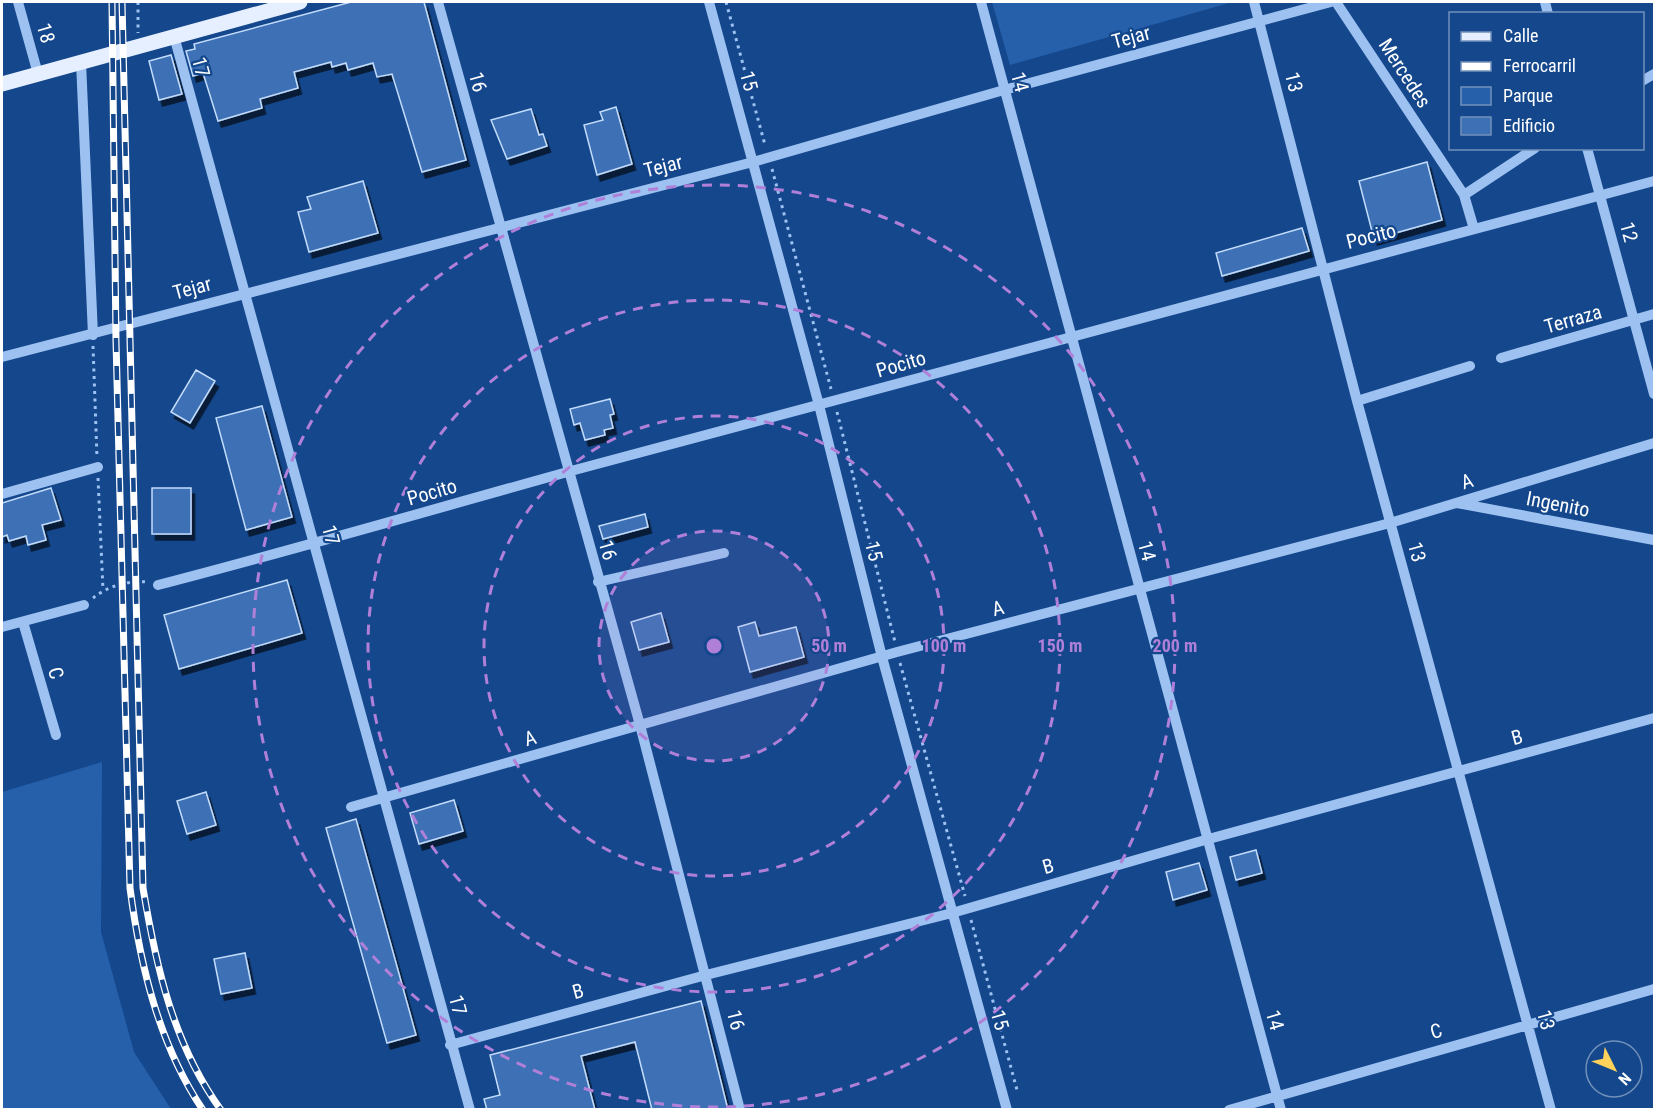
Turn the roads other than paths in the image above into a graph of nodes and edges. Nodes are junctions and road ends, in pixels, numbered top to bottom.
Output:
1 (18, 2) edge
2 (300, 2) edge
3 (438, 2) edge
4 (709, 2) edge
5 (981, 2) edge
6 (1254, 2) edge
7 (1331, 2) edge
8 (1336, 2) edge
9 (1260, 21) junction
10 (174, 36) junction
11 (81, 62) junction
12 (38, 74) junction
13 (2, 84) edge
14 (1004, 90) junction
15 (1532, 150) edge
16 (1588, 150) edge
17 (753, 162) junction
18 (1654, 181) edge
19 (1464, 195) junction
20 (1601, 195) junction
21 (499, 226) junction
22 (1474, 229) junction
23 (1323, 267) junction
24 (244, 292) junction
25 (1654, 314) edge
26 (1634, 320) junction
27 (93, 335) junction
28 (1069, 336) junction
29 (2, 357) edge
30 (1501, 358) dead end
31 (1470, 366) dead end
32 (1654, 394) edge
33 (1357, 401) junction
34 (819, 405) junction
35 (1654, 443) edge
36 (98, 467) dead end
37 (567, 472) junction
38 (2, 494) edge
39 (1455, 503) junction
40 (1390, 523) junction
41 (1654, 540) edge
42 (315, 544) junction
43 (724, 553) dead end
44 (598, 582) junction
45 (158, 585) road end
46 (1139, 590) junction
47 (84, 605) road end
48 (22, 622) junction
49 (2, 627) edge
50 (882, 657) junction
51 (1654, 718) edge
52 (640, 725) junction
53 (56, 735) dead end
54 (1458, 772) junction
55 (383, 800) junction
56 (351, 807) dead end
57 (1206, 840) junction
58 (951, 913) junction
59 (706, 975) junction
60 (1654, 989) edge
61 (1529, 1023) junction
62 (450, 1045) junction
63 (1278, 1097) junction
64 (470, 1110) edge
65 (740, 1110) edge
66 (1007, 1110) edge
67 (1229, 1110) edge
68 (1281, 1110) edge
69 (1551, 1110) edge

1 - 12 street, 18
2 - 10 main road
3 - 21 street, 16
4 - 17 street, 15
5 - 14 street, 14
6 - 9 street, 13
7 - 9 street, Tejar
8 - 19 street, Mercedes
9 - 14 street, Tejar
9 - 23 street, 13
10 - 11 main road
10 - 24 street, 17
11 - 12 main road
11 - 27 street
12 - 13 main road
14 - 17 street, Tejar
14 - 28 street, 14
15 - 19 street
16 - 20 street, 12
17 - 21 street, Tejar
17 - 34 street, 15
18 - 20 street, Pocito
19 - 22 street, Mercedes
20 - 22 street, Pocito
20 - 26 street, 12
21 - 24 street, Tejar
21 - 37 street, 16
22 - 23 street, Pocito
23 - 28 street, Pocito
23 - 33 street, 13
24 - 27 street, Tejar
24 - 42 street, 17
25 - 26 street, Terraza
26 - 30 street, Terraza
26 - 32 street, 12
27 - 29 street, Tejar
28 - 34 street, Pocito
28 - 46 street, 14
31 - 33 street
33 - 40 street, 13
34 - 37 street, Pocito
34 - 50 street, 15
35 - 39 street, A
36 - 38 street
37 - 42 street, Pocito
37 - 44 street, 16
39 - 40 street, A
39 - 41 street, Ingenito
40 - 46 street, A
40 - 54 street, 13
42 - 45 street, Pocito
42 - 55 street, 17
43 - 44 street
44 - 52 street, 16
46 - 50 street, A
46 - 57 street, 14
47 - 48 street
48 - 49 street
48 - 53 street, C
50 - 52 street, A
50 - 58 street, 15
51 - 54 street, B
52 - 55 street, A
52 - 59 street, 16
54 - 57 street, B
54 - 61 street, 13
55 - 56 street, A
55 - 62 street, 17
57 - 58 street, B
57 - 63 street, 14
58 - 59 street, B
58 - 66 street, 15
59 - 62 street, B
59 - 65 street, 16
60 - 61 street, C
61 - 63 street, C
61 - 69 street, 13
62 - 64 street, 17
63 - 67 street, C
63 - 68 street, 14

